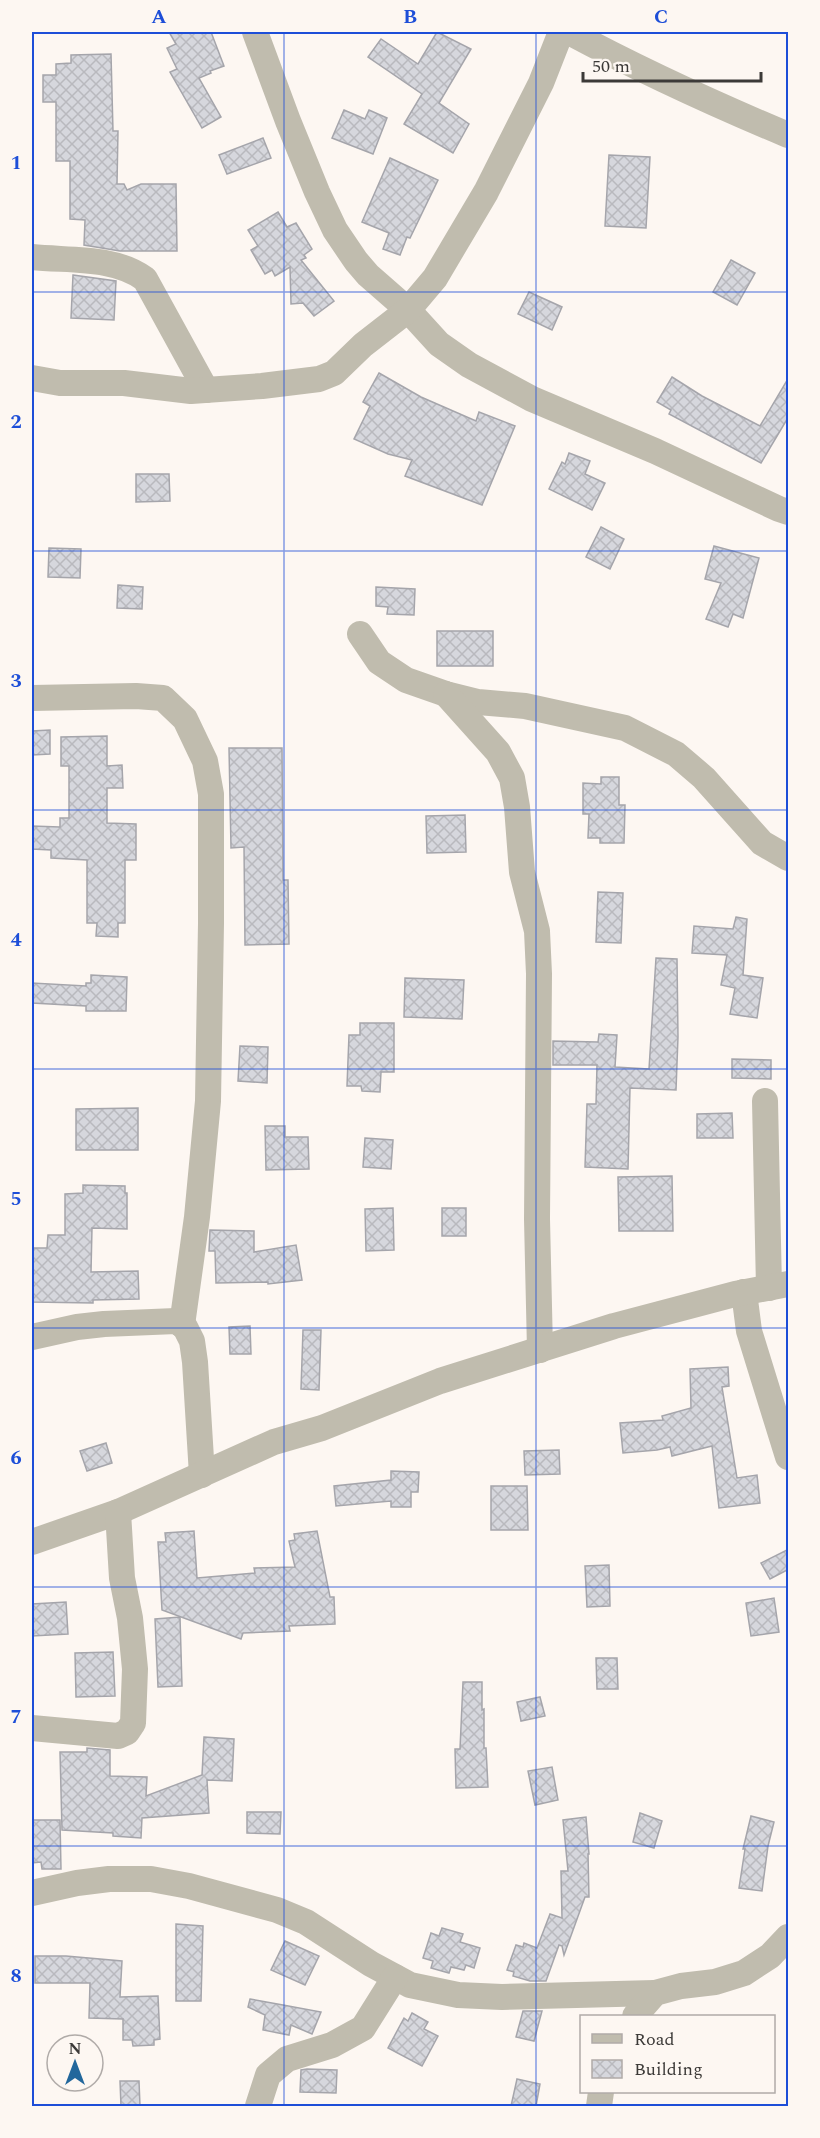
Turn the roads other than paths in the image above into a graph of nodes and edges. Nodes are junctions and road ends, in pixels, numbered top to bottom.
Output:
1 (255, 32) edge
2 (561, 32) edge
3 (568, 32) edge
4 (789, 135) edge
5 (32, 257) edge
6 (408, 310) junction
7 (32, 378) edge
8 (206, 390) junction
9 (789, 512) edge
10 (360, 634) dead end
11 (446, 694) junction
12 (32, 698) edge
13 (789, 858) edge
14 (765, 1101) dead end
15 (767, 1288) edge
16 (182, 1325) junction
17 (32, 1337) edge
18 (540, 1350) junction
19 (789, 1457) edge
20 (201, 1475) junction
21 (118, 1512) junction
22 (32, 1542) edge
23 (32, 1728) edge
24 (32, 1893) edge
25 (789, 1937) edge
26 (395, 1977) junction
27 (655, 1993) junction
28 (636, 2015) edge
29 (258, 2106) edge

1 - 6 street
2 - 6 street
3 - 4 street
5 - 8 street
6 - 8 street
6 - 9 street
7 - 8 street
10 - 11 street
11 - 13 street
11 - 18 street
12 - 16 street
14 - 15 street
15 - 18 street
15 - 19 street
16 - 17 street
16 - 20 street
18 - 20 street
20 - 21 street
21 - 22 street
21 - 23 street
24 - 26 street
25 - 27 street
26 - 27 street
26 - 29 street
27 - 28 street

